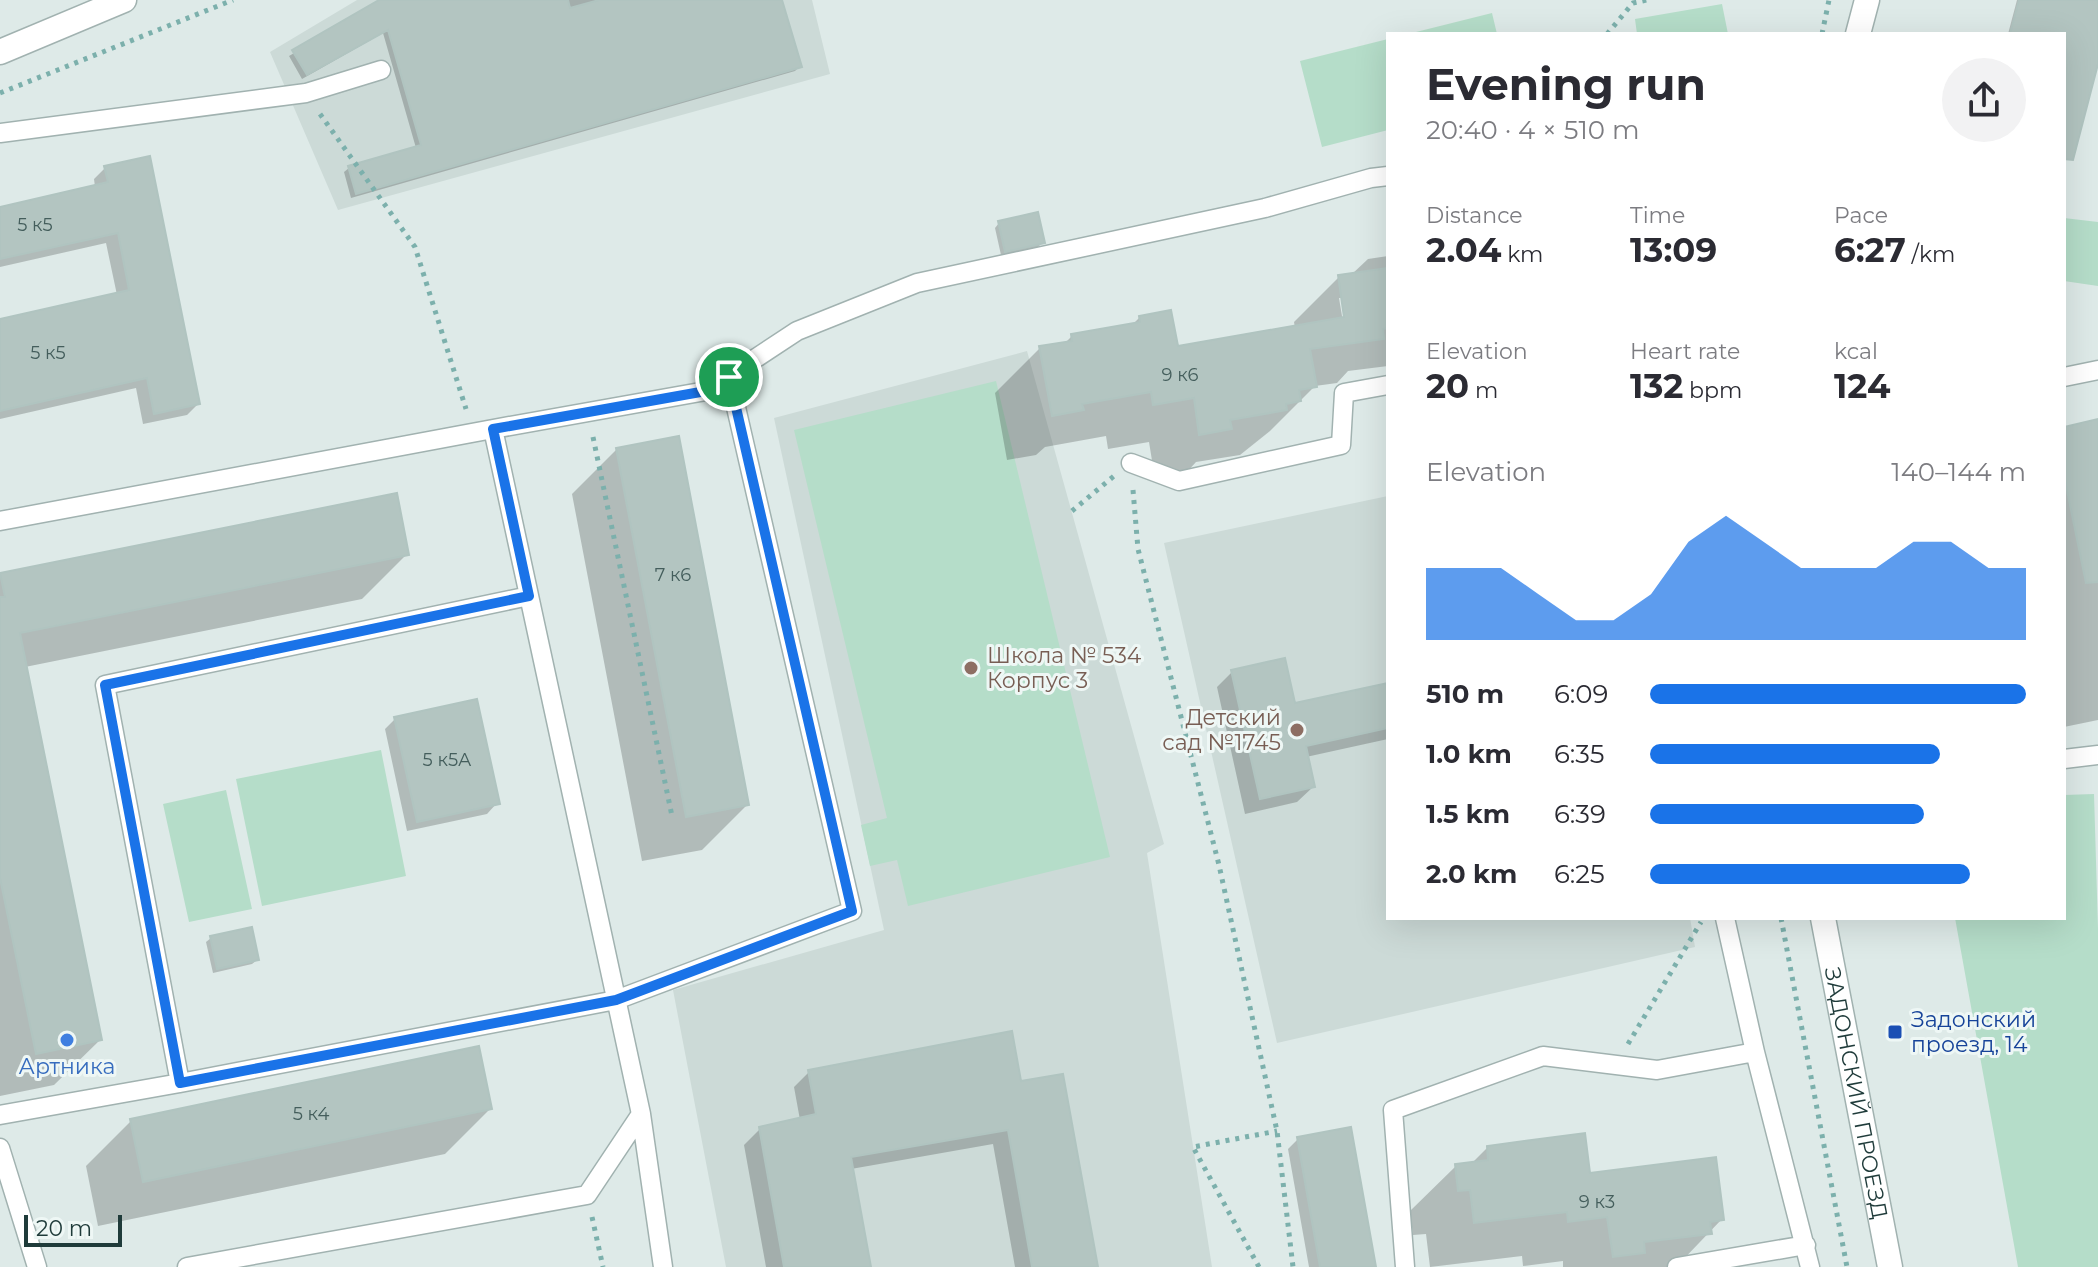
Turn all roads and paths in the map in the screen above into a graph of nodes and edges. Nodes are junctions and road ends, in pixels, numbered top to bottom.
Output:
1 (124, 0) edge
2 (233, 0) edge
3 (1647, 0) edge
4 (1829, 0) edge
5 (1867, 0) edge
6 (1609, 32) edge
7 (1822, 32) edge
8 (1859, 32) edge
9 (0, 52) edge
10 (381, 70) dead end
11 (0, 93) edge
12 (306, 93) junction
13 (0, 133) edge
14 (1386, 176) edge
15 (2098, 370) edge
16 (729, 377) junction
17 (2066, 377) edge
18 (1386, 385) edge
19 (588, 412) junction
20 (493, 429) junction
21 (474, 433) junction
22 (1131, 463) junction
23 (1072, 511) dead end
24 (0, 521) edge
25 (529, 596) junction
26 (2098, 755) edge
27 (2066, 759) edge
28 (672, 816) dead end
29 (1702, 920) edge
30 (1725, 920) edge
31 (1781, 920) edge
32 (1823, 920) edge
33 (616, 1000) junction
34 (1755, 1052) junction
35 (1615, 1065) junction
36 (180, 1083) junction
37 (641, 1114) junction
38 (0, 1115) edge
39 (1277, 1131) junction
40 (0, 1148) edge
41 (587, 1195) junction
42 (1806, 1245) junction
43 (37, 1267) edge
44 (187, 1267) edge
45 (603, 1267) edge
46 (663, 1267) edge
47 (1259, 1267) edge
48 (1293, 1267) edge
49 (1405, 1267) edge
50 (1677, 1267) edge
51 (1810, 1267) edge
52 (1847, 1267) edge
53 (1890, 1267) edge

1 - 9 street
2 - 11 path
3 - 6 path
4 - 7 path
5 - 8 street
10 - 12 lane
12 - 13 lane
12 - 21 path
14 - 16 lane
15 - 17 lane
16 - 19 lane
16 - 33 lane
18 - 22 lane
19 - 20 lane
19 - 28 path
20 - 21 lane
20 - 25 lane
21 - 24 lane
22 - 23 path
22 - 39 path
25 - 33 lane
25 - 36 lane
26 - 27 lane
29 - 35 path
30 - 34 lane
31 - 52 path
32 - 53 street, ЗАДОНСКИЙ ПРОЕЗД
33 - 36 lane
33 - 37 lane
34 - 35 lane
34 - 42 lane
35 - 49 lane
36 - 38 lane
37 - 41 lane
37 - 46 lane
39 - 47 path
39 - 48 path
40 - 43 lane
41 - 44 lane
41 - 45 path
42 - 50 lane
42 - 51 lane

